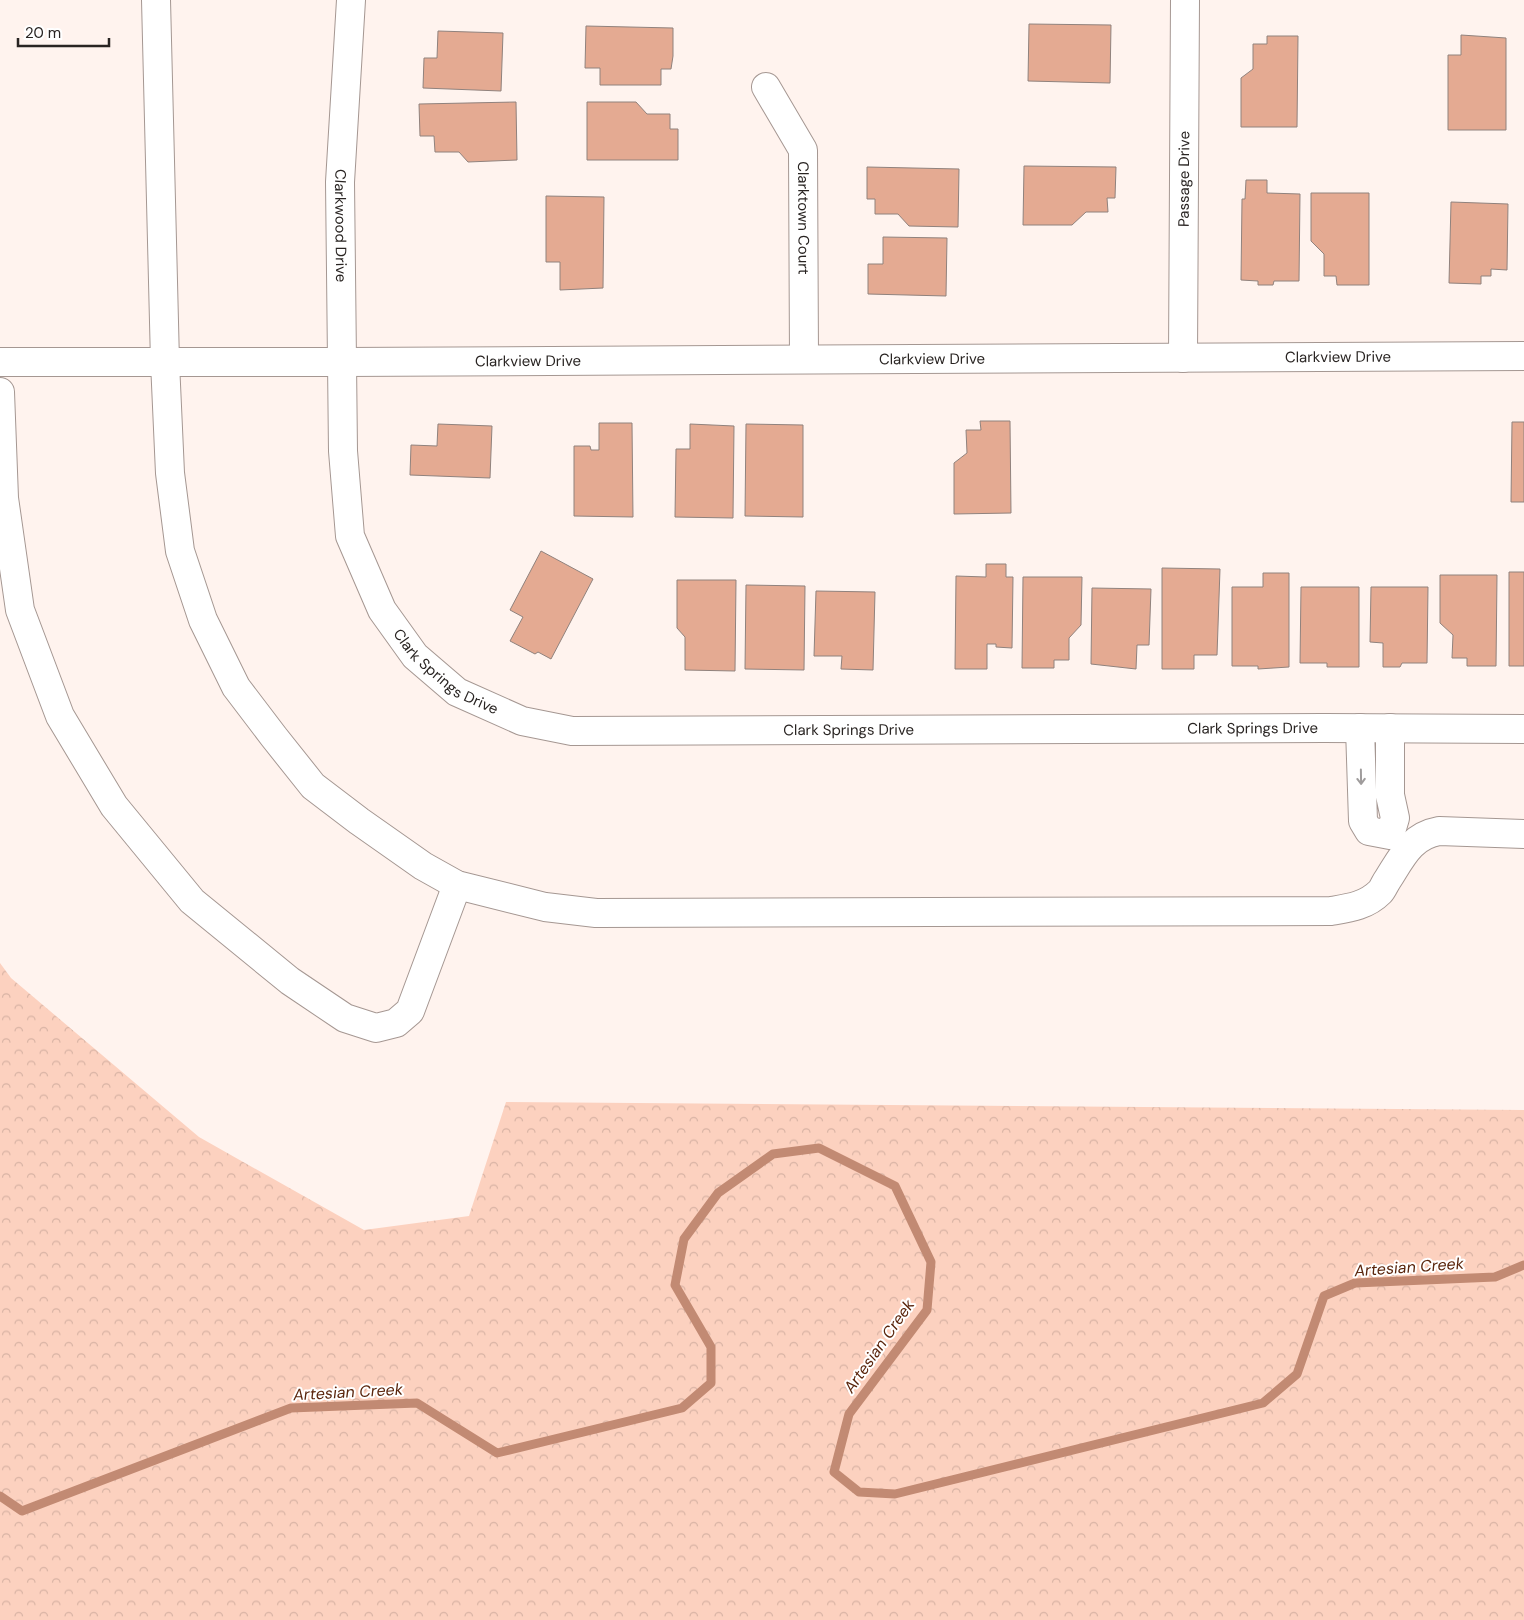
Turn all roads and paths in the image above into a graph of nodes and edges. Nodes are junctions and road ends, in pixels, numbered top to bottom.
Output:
1 (156, 0) edge
2 (351, 0) edge
3 (1185, 0) edge
4 (766, 87) dead end
5 (1524, 356) edge
6 (1183, 358) junction
7 (804, 360) junction
8 (0, 362) edge
9 (165, 362) junction
10 (342, 362) junction
11 (0, 392) edge
12 (343, 451) joint
13 (1360, 728) junction
14 (1390, 728) junction
15 (1524, 729) edge
16 (1524, 834) edge
17 (1398, 843) junction
18 (457, 885) junction

1 - 9 street
2 - 10 street, Clarkwood Drive
3 - 6 street, Passage Drive
4 - 7 street, Clarktown Court
5 - 6 street, Clarkview Drive
6 - 7 street, Clarkview Drive
7 - 10 street, Clarkview Drive
8 - 9 street, Clarkview Drive
9 - 10 street, Clarkview Drive
9 - 18 street
10 - 12 street, Clarkwood Drive
11 - 18 street
12 - 13 street, Clark Springs Drive
13 - 14 street, Clark Springs Drive
13 -> 17 street
14 - 15 street, Clark Springs Drive
14 - 17 street
16 - 17 street
17 - 18 street

